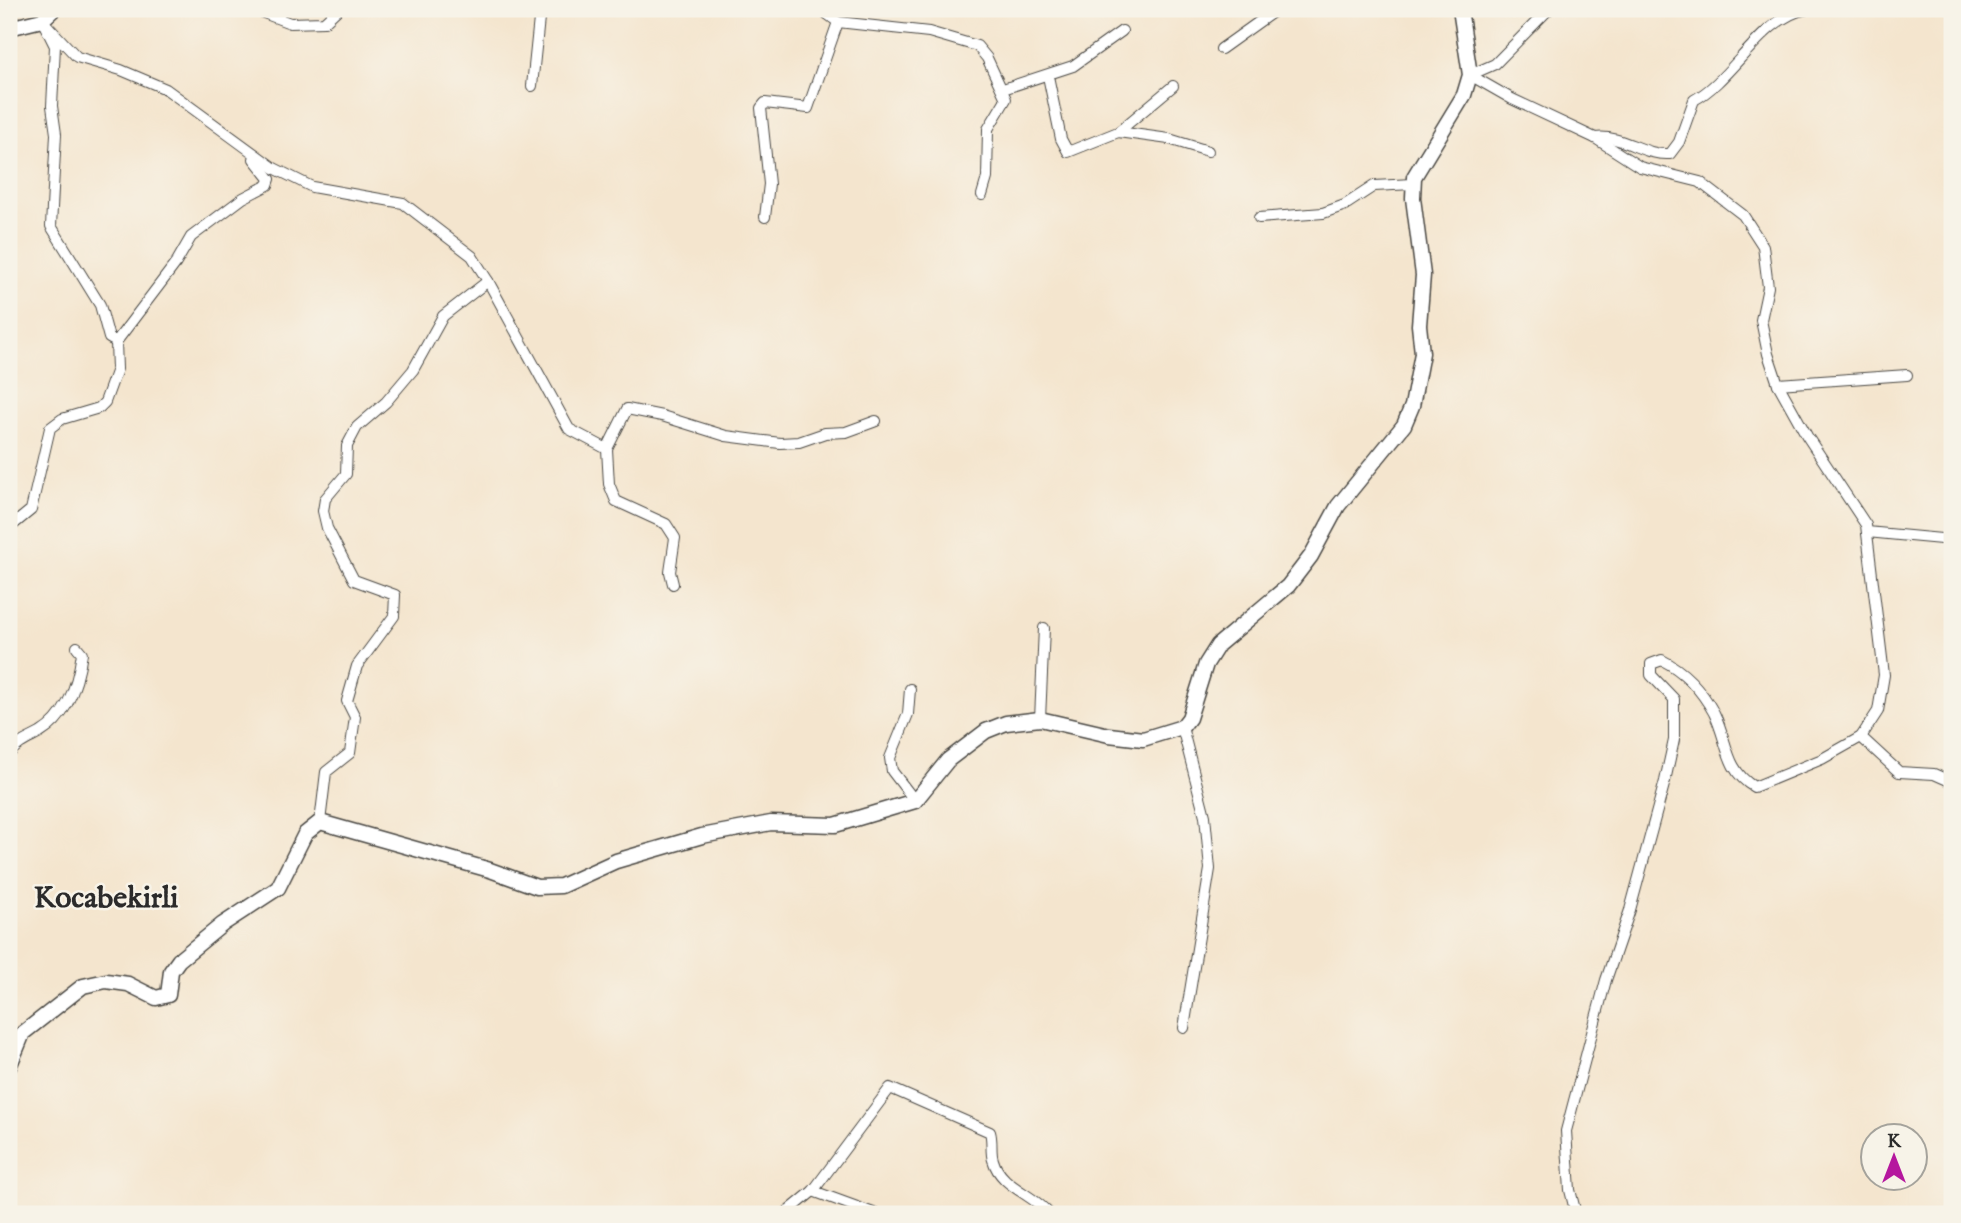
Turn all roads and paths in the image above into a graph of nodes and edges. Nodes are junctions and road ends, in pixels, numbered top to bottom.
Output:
1 (54, 9) edge
2 (253, 9) edge
3 (338, 9) edge
4 (540, 9) edge
5 (828, 9) edge
6 (1277, 9) edge
7 (1460, 9) edge
8 (1549, 9) edge
9 (1802, 9) edge
10 (42, 20) junction
11 (838, 22) junction
12 (9, 28) edge
13 (1122, 31) dead end
14 (1221, 49) dead end
15 (1470, 75) junction
16 (1048, 76) junction
17 (532, 86) dead end
18 (1173, 86) dead end
19 (1003, 89) junction
20 (1118, 132) junction
21 (1595, 138) junction
22 (1208, 150) dead end
23 (250, 153) junction
24 (1413, 184) junction
25 (982, 195) dead end
26 (765, 217) dead end
27 (1259, 218) dead end
28 (488, 281) junction
29 (116, 342) junction
30 (1907, 375) dead end
31 (1778, 384) junction
32 (876, 421) dead end
33 (607, 449) junction
34 (9, 528) edge
35 (1867, 532) junction
36 (1952, 540) edge
37 (673, 583) dead end
38 (1044, 628) dead end
39 (77, 647) dead end
40 (909, 689) dead end
41 (1040, 719) junction
42 (1182, 727) junction
43 (1861, 737) junction
44 (9, 754) edge
45 (1952, 782) edge
46 (915, 801) junction
47 (320, 822) junction
48 (1185, 1028) dead end
49 (9, 1067) edge
50 (813, 1191) junction
51 (785, 1214) edge
52 (876, 1214) edge
53 (1049, 1214) edge
54 (1576, 1214) edge

1 - 10 street
2 - 3 street
4 - 17 street
5 - 11 street
6 - 14 street
7 - 15 street
8 - 15 street
9 - 21 street
10 - 12 street
10 - 23 street
10 - 29 street
11 - 19 street
11 - 26 street
13 - 16 street
15 - 21 street
15 - 24 street
16 - 19 street
16 - 20 street
18 - 20 street
19 - 25 street
20 - 22 street
21 - 31 street
23 - 28 street
23 - 29 street
24 - 27 street
24 - 42 street
28 - 33 street
28 - 47 street
29 - 34 street
30 - 31 street
31 - 35 street
32 - 33 street
33 - 37 street
35 - 36 street
35 - 43 street
38 - 41 street
39 - 44 street
40 - 46 street
41 - 42 street
41 - 46 street
42 - 48 street
43 - 45 street
43 - 54 street
46 - 47 street
47 - 49 street
50 - 51 street
50 - 52 street
50 - 53 street

